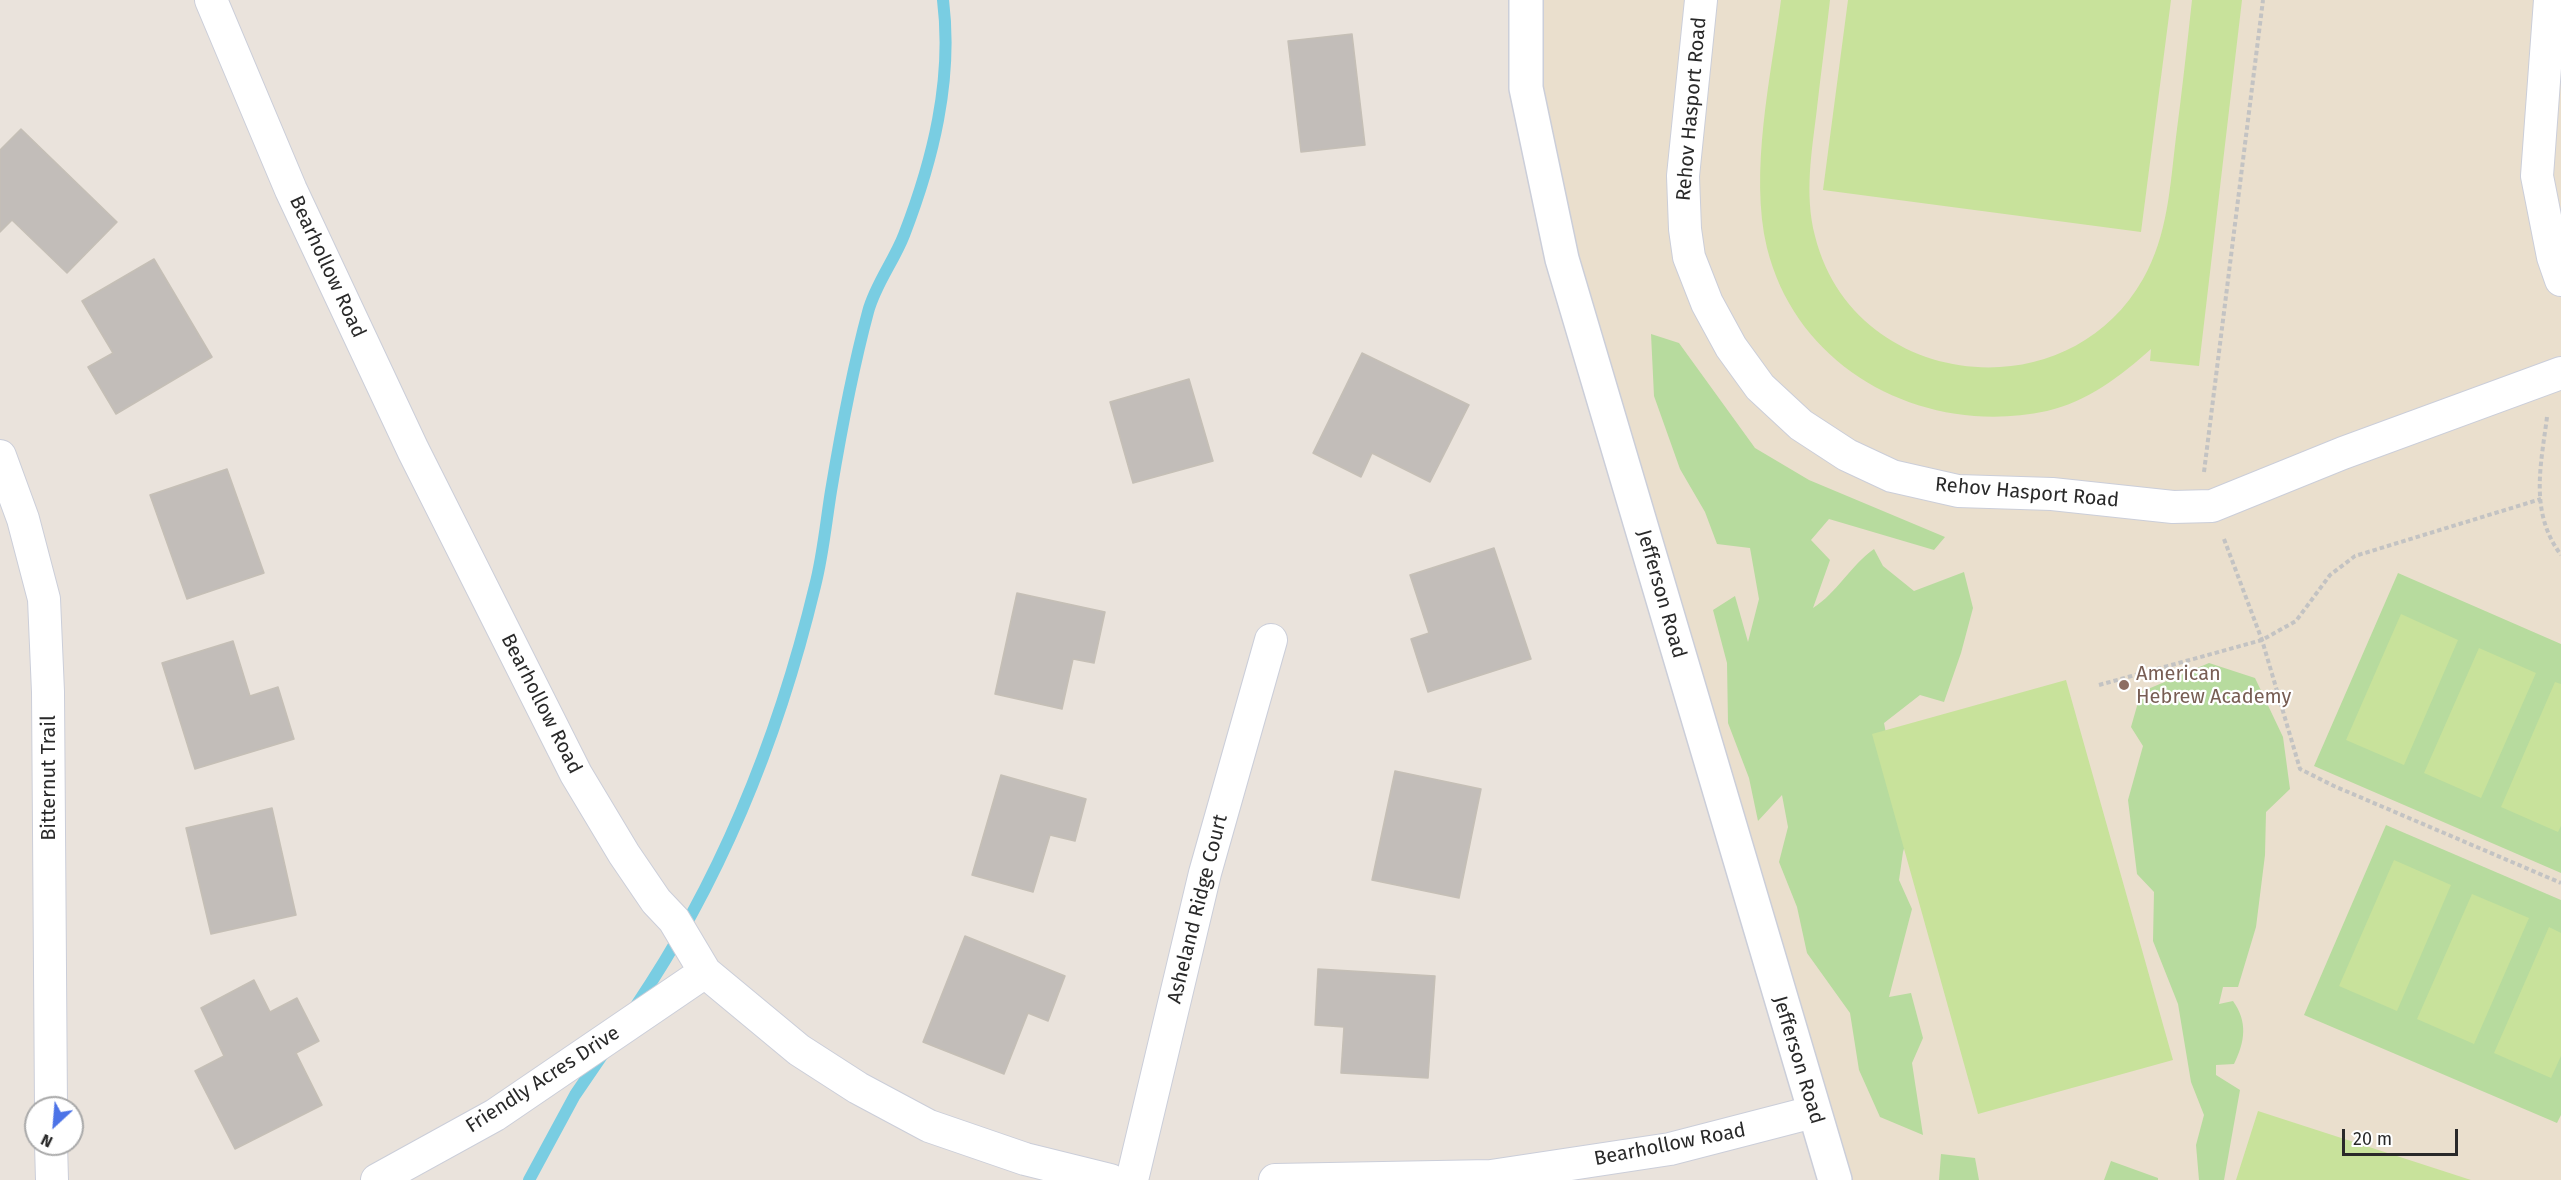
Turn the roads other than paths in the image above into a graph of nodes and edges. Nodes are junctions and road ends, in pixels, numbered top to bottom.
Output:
1 (211, 0) edge
2 (1526, 0) edge
3 (1701, 0) edge
4 (2550, 0) edge
5 (2561, 280) edge
6 (2557, 375) edge
7 (0, 456) edge
8 (1271, 640) dead end
9 (705, 972) junction
10 (51, 1096) edge
11 (1813, 1112) junction
12 (51, 1156) edge
13 (51, 1180) edge
14 (377, 1180) edge
15 (1110, 1180) edge
16 (1132, 1180) edge
17 (1275, 1180) edge
18 (1835, 1180) edge

1 - 9 street, Bearhollow Road
2 - 11 street, Jefferson Road
3 - 6 street, Rehov Hasport Road
4 - 5 street
7 - 10 street, Bitternut Trail
8 - 16 street, Asheland Ridge Court
9 - 14 street, Friendly Acres Drive
9 - 15 street, Bearhollow Road
11 - 17 street, Bearhollow Road
11 - 18 street, Jefferson Road
12 - 13 street

